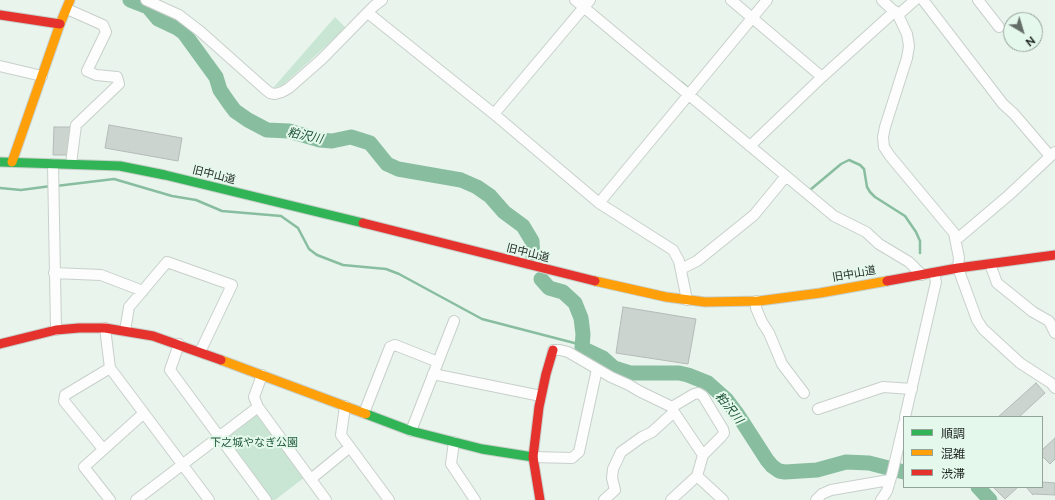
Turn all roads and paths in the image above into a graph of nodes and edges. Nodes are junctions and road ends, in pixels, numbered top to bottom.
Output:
1 (146, 0) edge
2 (382, 0) edge
3 (575, 0) edge
4 (731, 0) edge
5 (767, 0) edge
6 (882, 0) edge
7 (914, 0) edge
8 (923, 0) edge
9 (978, 0) edge
10 (68, 4) edge
11 (587, 4) edge
12 (368, 13) junction
13 (897, 13) junction
14 (0, 15) edge
15 (752, 18) junction
16 (60, 24) junction
17 (999, 26) dead end
18 (0, 66) edge
19 (42, 76) junction
20 (822, 77) junction
21 (689, 95) junction
22 (494, 114) junction
23 (750, 146) junction
24 (1052, 154) edge
25 (0, 162) edge
26 (12, 162) junction
27 (53, 164) junction
28 (71, 164) junction
29 (786, 176) junction
30 (599, 203) junction
31 (956, 240) junction
32 (1055, 255) edge
33 (990, 264) junction
34 (958, 268) junction
35 (682, 269) junction
36 (54, 273) junction
37 (934, 273) junction
38 (922, 275) junction
39 (143, 291) junction
40 (687, 300) junction
41 (756, 301) junction
42 (454, 321) dead end
43 (105, 328) junction
44 (56, 330) junction
45 (125, 331) junction
46 (1055, 333) edge
47 (0, 344) edge
48 (179, 344) junction
49 (553, 350) joint
50 (200, 352) junction
51 (438, 362) junction
52 (110, 368) junction
53 (597, 369) junction
54 (433, 374) junction
55 (262, 375) junction
56 (1055, 388) edge
57 (912, 389) junction
58 (804, 393) dead end
59 (541, 396) junction
60 (345, 406) junction
61 (258, 407) junction
62 (818, 409) dead end
63 (673, 410) junction
64 (144, 413) junction
65 (364, 413) junction
66 (905, 416) edge
67 (903, 427) edge
68 (411, 431) junction
69 (219, 437) junction
70 (454, 442) junction
71 (350, 447) junction
72 (103, 449) junction
73 (703, 455) junction
74 (533, 457) junction
75 (183, 464) junction
76 (697, 476) junction
77 (311, 479) junction
78 (889, 480) junction
79 (110, 500) edge
80 (136, 500) edge
81 (209, 500) edge
82 (266, 500) edge
83 (326, 500) edge
84 (389, 500) edge
85 (475, 500) edge
86 (540, 500) edge
87 (604, 500) edge
88 (671, 500) edge
89 (723, 500) edge
90 (816, 500) edge
91 (881, 500) edge

1 - 12 street
2 - 12 street
3 - 11 street
4 - 15 street
5 - 15 street
6 - 13 street
7 - 13 street
8 - 24 street
9 - 17 street
10 - 16 main road
10 - 28 street
11 - 21 street
11 - 22 street
12 - 22 street
13 - 20 street
13 - 31 street
14 - 16 main road
15 - 20 street
15 - 21 street
16 - 19 main road
18 - 19 street
19 - 26 main road
20 - 23 street
21 - 23 street
21 - 30 street
22 - 30 street
23 - 29 street
24 - 31 street
25 - 26 main road, 旧中山道
26 - 27 main road, 旧中山道
27 - 28 main road, 旧中山道
27 - 36 street
28 - 40 main road, 旧中山道
29 - 35 street
29 - 38 street
30 - 35 street
31 - 34 street
32 - 33 main road, 旧中山道
33 - 34 main road, 旧中山道
33 - 46 street
34 - 37 main road, 旧中山道
34 - 56 street
35 - 40 street
36 - 39 street
36 - 44 street
37 - 38 main road, 旧中山道
37 - 57 street
38 - 41 main road, 旧中山道
39 - 45 street
39 - 50 street
40 - 41 main road, 旧中山道
41 - 58 street
42 - 51 street
43 - 44 main road
43 - 45 main road
43 - 52 street
44 - 47 main road
45 - 48 main road
48 - 50 main road
48 - 69 street
49 - 53 street
49 - 59 main road
50 - 55 main road
51 - 54 street
51 - 65 street
52 - 64 street
52 - 72 street
53 - 63 street
53 - 74 street
54 - 59 street
54 - 68 street
55 - 60 main road
55 - 61 street
57 - 62 street
57 - 66 street
59 - 74 main road
60 - 65 main road
60 - 71 street
61 - 69 street
61 - 77 street
63 - 73 street
63 - 73 street
63 - 87 street
64 - 72 street
64 - 75 street
65 - 68 main road
67 - 78 street
68 - 70 main road
69 - 75 street
69 - 82 street
70 - 74 main road
70 - 85 street
71 - 77 street
71 - 84 street
72 - 79 street
73 - 76 street
74 - 86 main road
75 - 80 street
75 - 81 street
76 - 88 street
76 - 89 street
77 - 83 street
78 - 90 street
78 - 91 street

